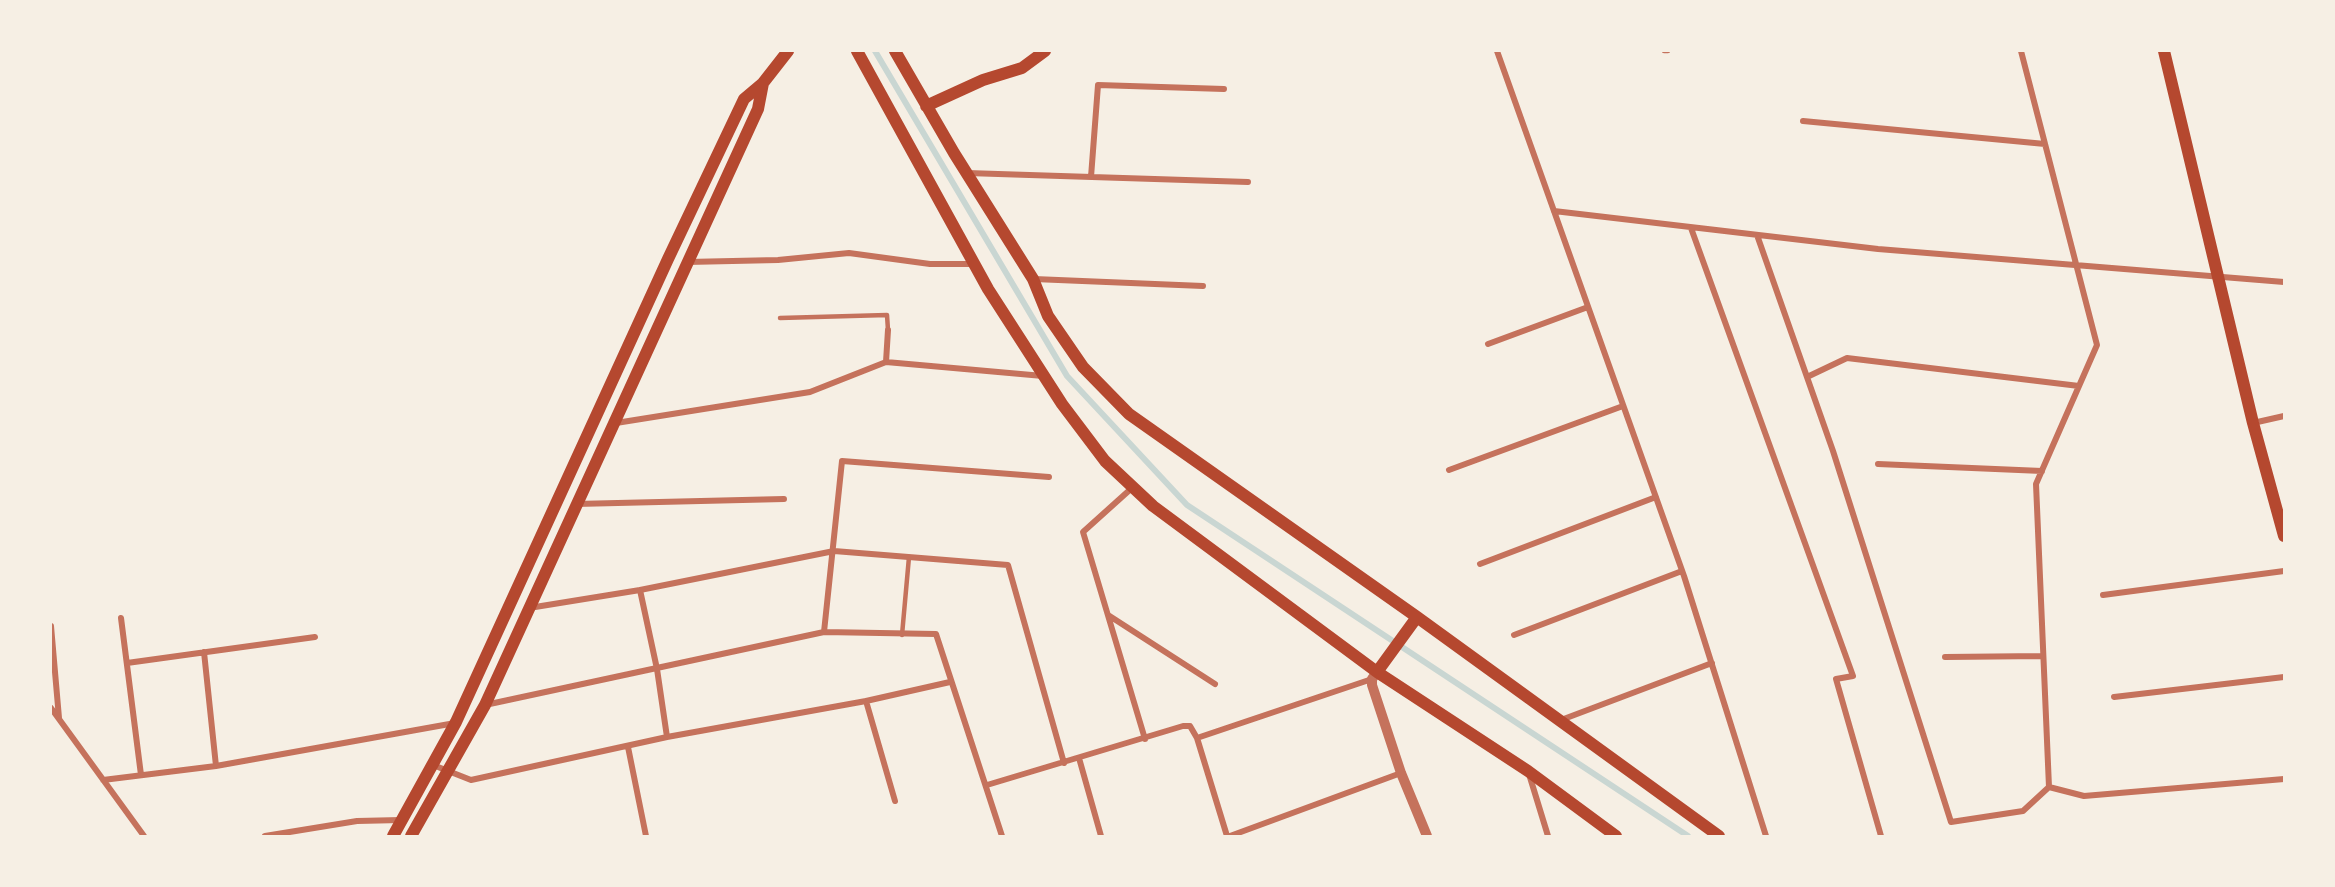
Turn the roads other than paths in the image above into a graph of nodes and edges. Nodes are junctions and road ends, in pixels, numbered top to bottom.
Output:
1 (788, 51) edge
2 (857, 51) edge
3 (895, 51) edge
4 (1045, 51) edge
5 (1497, 51) edge
6 (2021, 51) edge
7 (2164, 51) edge
8 (763, 83) junction
9 (1224, 90) dead end
10 (926, 106) junction
11 (1803, 121) dead end
12 (2045, 144) junction
13 (967, 173) junction
14 (1091, 177) junction
15 (1248, 182) dead end
16 (1554, 211) junction
17 (1691, 228) junction
18 (1757, 235) junction
19 (686, 262) junction
20 (974, 264) junction
21 (2077, 266) junction
22 (2218, 278) junction
23 (1033, 279) junction
24 (2284, 282) edge
25 (1203, 286) dead end
26 (1588, 307) junction
27 (780, 318) dead end
28 (888, 330) joint
29 (1488, 344) dead end
30 (886, 362) junction
31 (1043, 376) junction
32 (1807, 377) junction
33 (2079, 386) junction
34 (1623, 406) junction
35 (2284, 416) edge
36 (616, 423) junction
37 (2253, 423) junction
38 (1878, 464) dead end
39 (1449, 470) dead end
40 (2042, 471) junction
41 (1049, 477) dead end
42 (1132, 487) junction
43 (1656, 497) junction
44 (784, 499) dead end
45 (576, 504) junction
46 (2282, 516) edge
47 (2284, 536) edge
48 (834, 551) junction
49 (909, 557) junction
50 (1480, 564) dead end
51 (1682, 571) junction
52 (2284, 571) edge
53 (640, 590) junction
54 (2103, 595) dead end
55 (528, 608) junction
56 (1108, 615) junction
57 (121, 618) dead end
58 (1415, 620) junction
59 (51, 626) edge
60 (824, 632) junction
61 (902, 635) junction
62 (1514, 635) dead end
63 (315, 637) dead end
64 (204, 652) junction
65 (2043, 656) junction
66 (1946, 657) dead end
67 (127, 663) junction
68 (1712, 663) junction
69 (657, 669) junction
70 (1377, 672) junction
71 (2284, 677) edge
72 (950, 682) junction
73 (1215, 684) dead end
74 (2114, 697) dead end
75 (866, 701) junction
76 (484, 705) junction
77 (51, 708) edge
78 (59, 719) junction
79 (1560, 720) junction
80 (456, 722) junction
81 (667, 737) junction
82 (1197, 738) junction
83 (1145, 739) junction
84 (628, 747) junction
85 (1079, 758) junction
86 (1064, 763) junction
87 (433, 765) junction
88 (216, 766) junction
89 (1528, 771) junction
90 (449, 772) junction
91 (1401, 773) junction
92 (141, 775) junction
93 (2284, 779) edge
94 (103, 780) junction
95 (987, 785) junction
96 (2049, 787) junction
97 (896, 801) dead end
98 (403, 820) junction
99 (144, 836) edge
100 (265, 836) edge
101 (393, 836) edge
102 (411, 836) edge
103 (645, 836) edge
104 (1002, 836) edge
105 (1101, 836) edge
106 (1228, 836) edge
107 (1427, 836) edge
108 (1548, 836) edge
109 (1616, 836) edge
110 (1719, 836) edge
111 (1766, 836) edge
112 (1881, 836) edge

1 - 8 main road
2 - 20 main road
3 - 10 main road
4 - 10 main road
5 - 16 street
6 - 12 street
7 - 22 main road
8 - 19 main road
8 - 80 main road
9 - 14 street
10 - 13 main road
11 - 12 street
12 - 21 street
13 - 14 street
13 - 23 main road
14 - 15 street
16 - 17 street
16 - 26 street
17 - 18 street
17 - 112 street
18 - 21 street
18 - 32 street
19 - 20 street
19 - 36 main road
20 - 31 main road
21 - 22 street
21 - 33 street
22 - 24 street
22 - 37 main road
23 - 25 street
23 - 58 main road
26 - 29 street
26 - 34 street
27 - 28 lane
28 - 30 street
30 - 31 street
30 - 36 street
31 - 42 main road
32 - 33 street
32 - 96 street
33 - 40 street
34 - 39 street
34 - 43 street
35 - 37 street
36 - 45 main road
37 - 46 main road
38 - 40 street
40 - 65 street
41 - 48 street
42 - 56 street
42 - 70 main road
43 - 50 street
43 - 51 street
44 - 45 street
45 - 55 main road
46 - 47 main road
48 - 49 street
48 - 53 street
48 - 60 street
49 - 61 lane
49 - 86 street
51 - 62 street
51 - 68 street
52 - 54 street
53 - 55 street
53 - 69 street
55 - 76 main road
56 - 73 street
56 - 83 street
57 - 67 street
58 - 70 main road
58 - 79 main road
59 - 78 street
60 - 61 street
60 - 69 street
61 - 72 street
63 - 64 street
64 - 67 street
64 - 88 street
65 - 66 street
65 - 96 street
67 - 92 street
68 - 79 street
68 - 111 street
69 - 76 street
69 - 81 street
70 - 82 street
70 - 89 main road
70 - 91 street
71 - 74 street
72 - 75 street
72 - 95 street
75 - 81 street
75 - 97 street
76 - 90 main road
77 - 78 street
78 - 94 street
79 - 110 main road
80 - 87 main road
80 - 88 street
81 - 84 street
82 - 83 street
82 - 106 street
83 - 85 street
84 - 90 street
84 - 103 street
85 - 86 street
85 - 105 street
86 - 95 street
87 - 90 street
87 - 98 main road
88 - 92 street
89 - 108 street
89 - 109 main road
90 - 102 main road
91 - 106 street
91 - 107 street
92 - 94 street
93 - 96 street
94 - 99 street
95 - 104 street
98 - 100 street
98 - 101 main road

